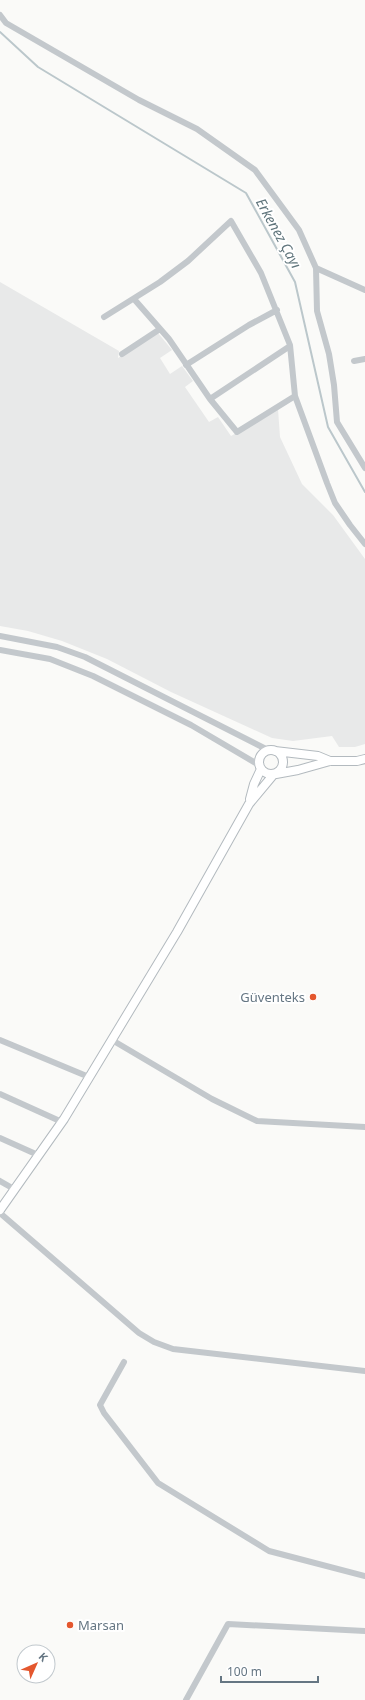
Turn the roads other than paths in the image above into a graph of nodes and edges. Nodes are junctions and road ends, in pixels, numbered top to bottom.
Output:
1 (0, 15) edge
2 (316, 268) junction
3 (365, 290) edge
4 (134, 299) junction
5 (277, 310) junction
6 (104, 317) dead end
7 (160, 329) junction
8 (290, 346) junction
9 (122, 354) dead end
10 (365, 360) edge
11 (354, 361) dead end
12 (186, 365) junction
13 (295, 396) junction
14 (210, 399) junction
15 (365, 468) edge
16 (365, 544) edge
17 (0, 636) edge
18 (0, 650) edge
19 (272, 750) junction
20 (365, 759) edge
21 (330, 761) junction
22 (260, 767) junction
23 (275, 774) junction
24 (249, 804) junction
25 (0, 1040) edge
26 (112, 1040) junction
27 (89, 1077) junction
28 (0, 1094) edge
29 (62, 1122) junction
30 (365, 1127) edge
31 (0, 1138) edge
32 (38, 1155) junction
33 (0, 1181) edge
34 (14, 1189) junction
35 (0, 1212) edge
36 (124, 1362) dead end
37 (365, 1371) edge
38 (365, 1576) edge
39 (365, 1631) edge
40 (186, 1700) edge

1 - 2 street
2 - 3 street
2 - 15 street
4 - 5 street
4 - 6 street
4 - 7 street
5 - 8 street
5 - 12 street
7 - 9 street
7 - 12 street
8 - 13 street
8 - 14 street
10 - 11 street
12 - 14 street
13 - 14 street
13 - 16 street
17 - 19 street
18 - 22 street
19 - 21 street
19 - 22 street
19 - 23 street
20 - 21 street
21 - 23 street
22 - 23 street
22 - 24 street
23 - 24 street
24 - 26 street
25 - 27 street
26 - 27 street
26 - 30 street
27 - 29 street
28 - 29 street
29 - 32 street
31 - 32 street
32 - 34 street
33 - 34 street
34 - 35 street
35 - 37 street
36 - 38 street
39 - 40 street

